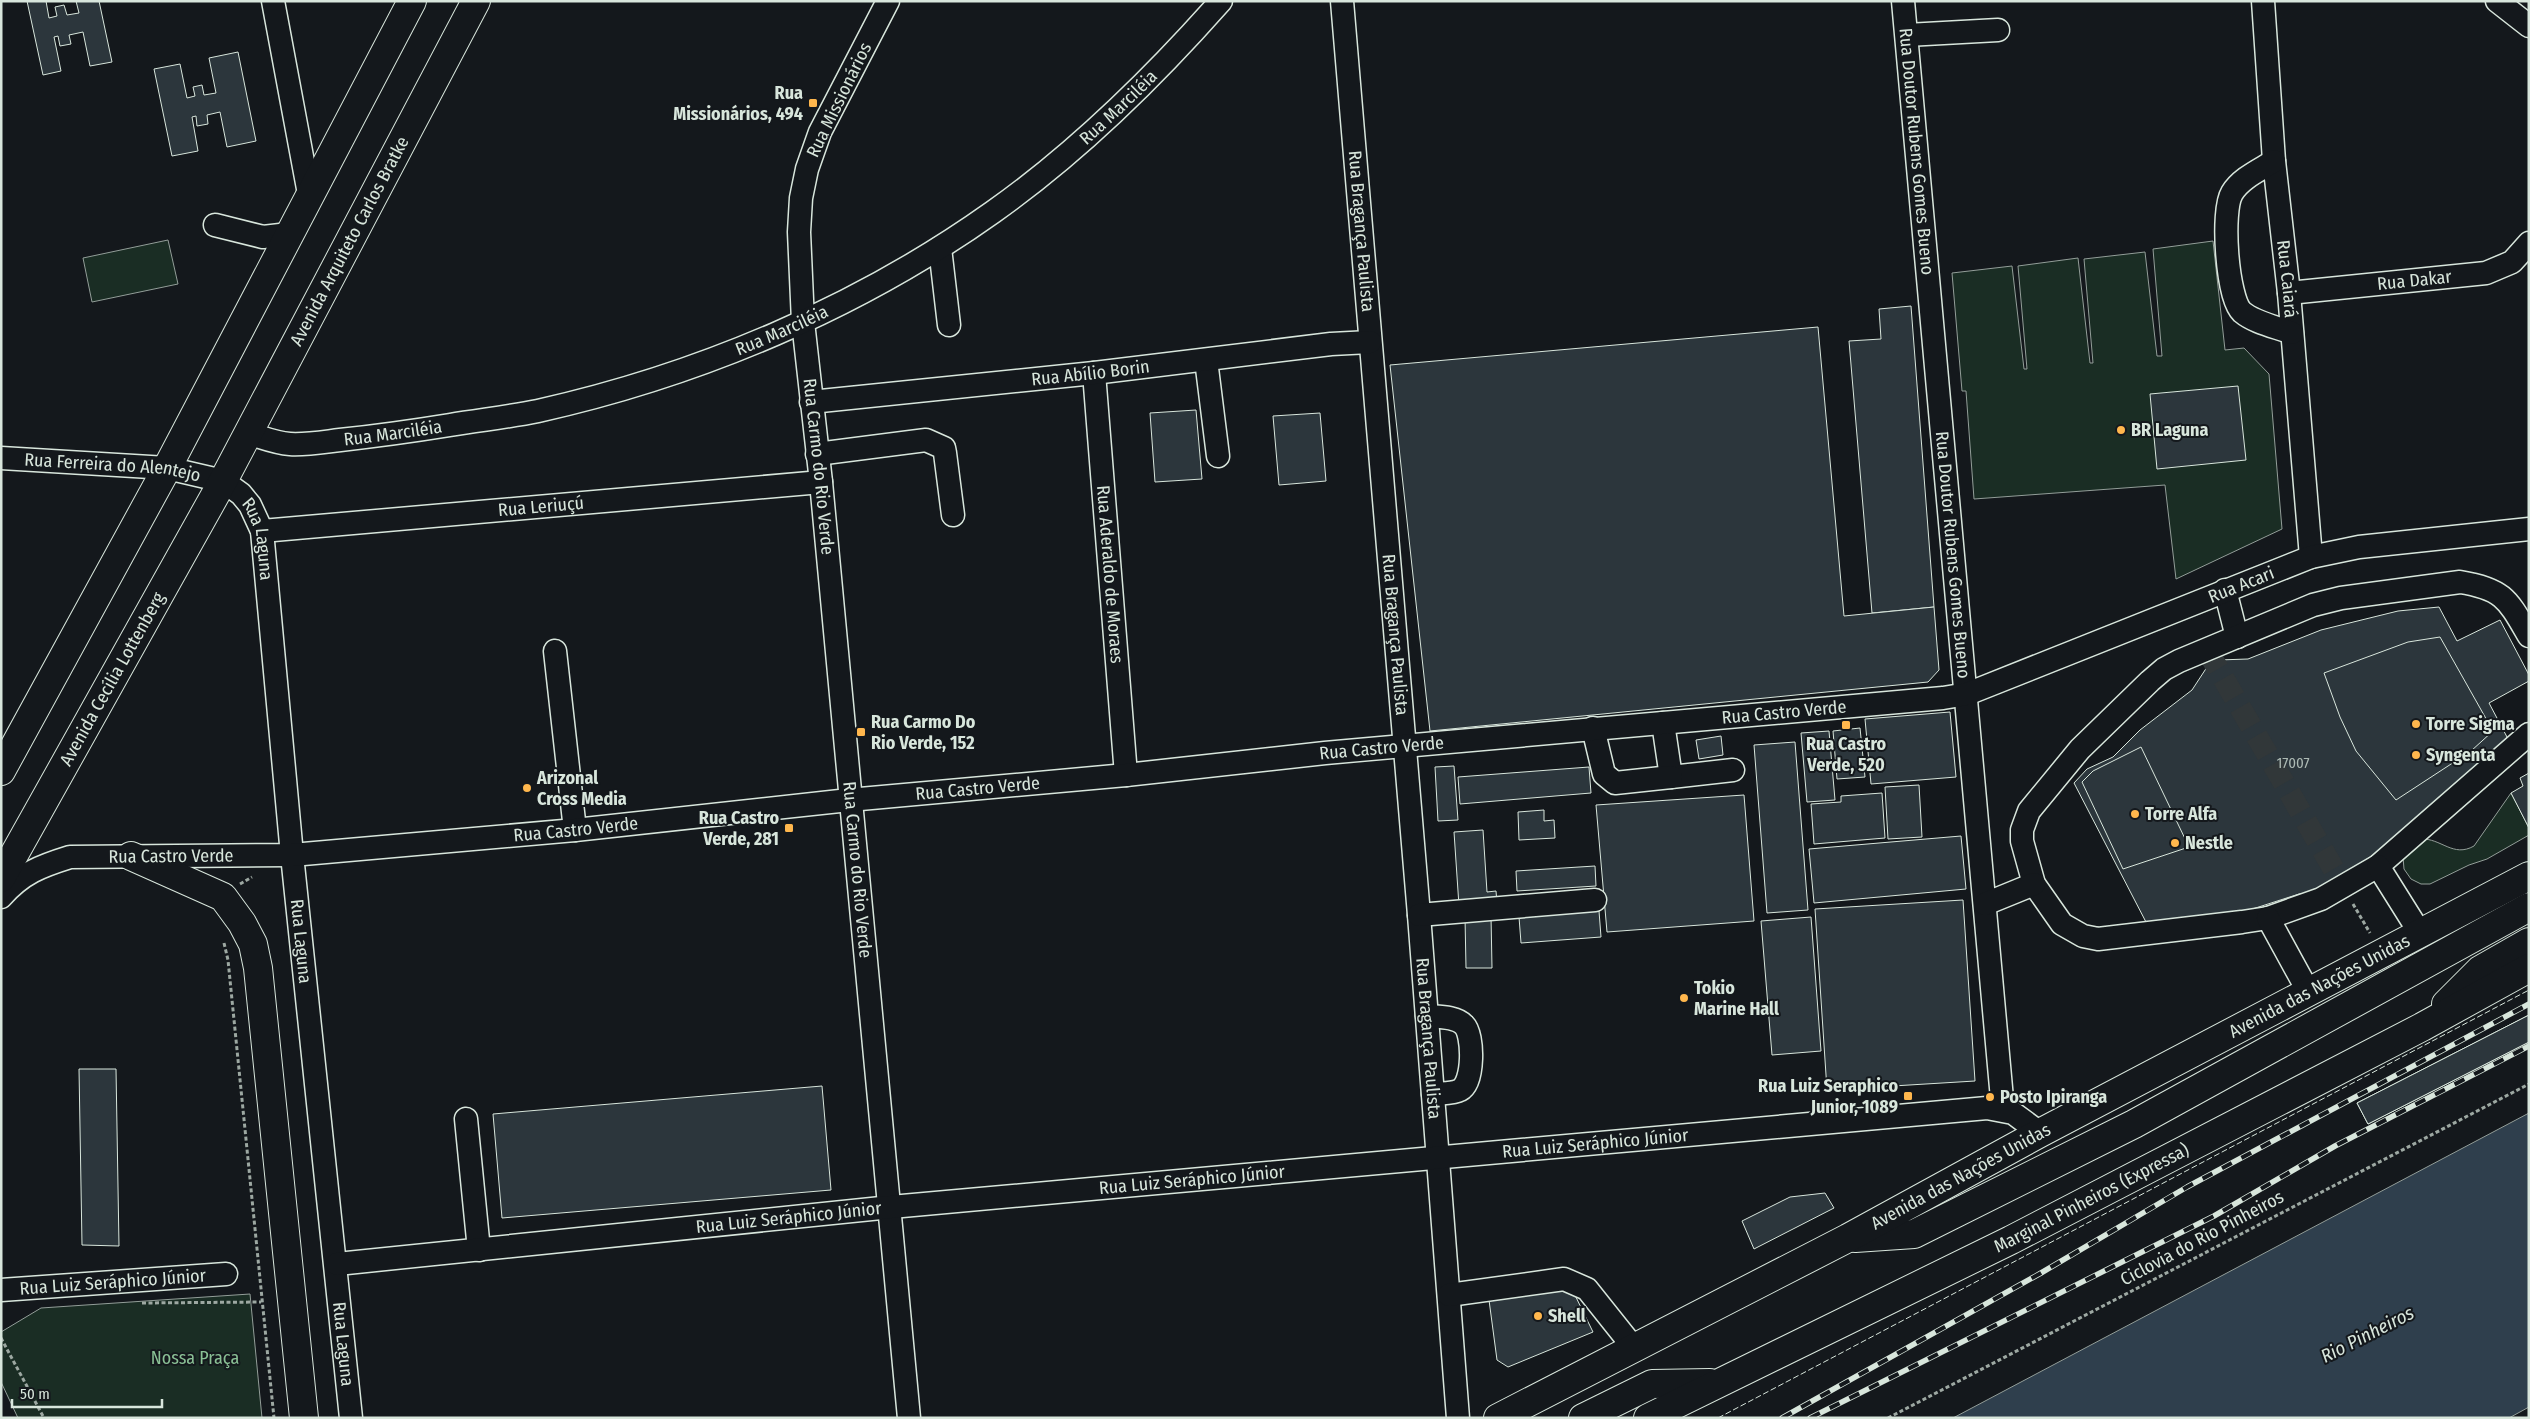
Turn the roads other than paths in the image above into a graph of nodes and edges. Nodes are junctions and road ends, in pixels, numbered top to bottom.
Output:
1 (273, 1) edge
2 (412, 1) edge
3 (476, 1) edge
4 (888, 1) edge
5 (1221, 1) edge
6 (1342, 1) edge
7 (1903, 1) edge
8 (2263, 1) edge
9 (2497, 1) edge
10 (2529, 26) edge
11 (1998, 30) dead end
12 (1907, 36) junction
13 (2274, 161) junction
14 (310, 194) junction
15 (215, 225) dead end
16 (289, 234) junction
17 (2529, 243) edge
18 (940, 248) junction
19 (2290, 293) junction
20 (803, 322) junction
21 (949, 325) dead end
22 (2292, 333) junction
23 (1370, 342) junction
24 (1206, 360) junction
25 (1094, 373) junction
26 (811, 402) junction
27 (247, 433) junction
28 (817, 454) junction
29 (1218, 456) dead end
30 (1, 458) edge
31 (167, 468) junction
32 (223, 481) junction
33 (821, 482) junction
34 (953, 515) dead end
35 (2529, 529) edge
36 (262, 531) junction
37 (2311, 557) junction
38 (2225, 590) junction
39 (2529, 636) edge
40 (2237, 637) junction
41 (555, 651) dead end
42 (1967, 694) junction
43 (1663, 723) junction
44 (1593, 728) junction
45 (2529, 734) edge
46 (1405, 745) junction
47 (1732, 770) dead end
48 (1, 771) edge
49 (1126, 775) junction
50 (1671, 777) junction
51 (850, 800) junction
52 (575, 830) junction
53 (292, 855) junction
54 (131, 856) junction
55 (2378, 866) junction
56 (2529, 876) edge
57 (1, 878) edge
58 (2034, 884) junction
59 (1, 897) edge
60 (1595, 900) dead end
61 (1985, 904) junction
62 (2529, 907) edge
63 (1419, 915) junction
64 (2268, 918) junction
65 (2420, 933) junction
66 (2529, 942) edge
67 (2529, 968) edge
68 (2308, 991) junction
69 (1427, 1016) junction
70 (2422, 1027) junction
71 (1433, 1094) junction
72 (2003, 1110) junction
73 (466, 1119) dead end
74 (2040, 1133) junction
75 (1438, 1158) junction
76 (891, 1207) junction
77 (1848, 1238) junction
78 (479, 1250) junction
79 (337, 1264) junction
80 (226, 1274) dead end
81 (1, 1290) edge
82 (1449, 1295) junction
83 (1634, 1348) junction
84 (1717, 1383) junction
85 (304, 1418) edge
86 (351, 1418) edge
87 (909, 1418) edge
88 (1458, 1418) edge
89 (1498, 1418) edge
90 (1583, 1418) edge
91 (1648, 1418) edge

1 - 14 street
2 - 14 main road
3 - 27 main road, Avenida Arquiteto Carlos Bratke
4 - 20 street, Rua Missionários
5 - 18 street, Rua Marciléia
6 - 23 street, Rua Bragança Paulista
7 - 12 street, Rua Doutor Rubens Gomes Bueno
8 - 13 street, Rua Caiará
9 - 10 street
11 - 12 street
12 - 42 street, Rua Doutor Rubens Gomes Bueno
13 - 19 street, Rua Caiará
13 - 22 street
14 - 16 main road
15 - 16 street
16 - 31 main road
17 - 19 street, Rua Dakar
18 - 20 street, Rua Marciléia
18 - 21 street
19 - 22 street, Rua Caiará
20 - 26 street, Rua Carmo do Rio Verde
20 - 27 street, Rua Marciléia
22 - 37 street, Rua Caiará
23 - 24 street, Rua Abílio Borin
23 - 46 street, Rua Bragança Paulista
24 - 25 street, Rua Abílio Borin
24 - 29 street
25 - 26 street, Rua Abílio Borin
25 - 49 street, Rua Aderaldo de Moraes
26 - 28 street, Rua Carmo do Rio Verde
27 - 32 main road, Avenida Arquiteto Carlos Bratke
28 - 33 street, Rua Carmo do Rio Verde
28 - 34 street
30 - 31 street, Rua Ferreira do Alentejo
31 - 32 street, Rua Ferreira do Alentejo
31 - 48 main road
32 - 36 street, Rua Laguna
32 - 57 main road, Avenida Cecília Lottenberg
33 - 36 street, Rua Leriuçú
33 - 51 street, Rua Carmo do Rio Verde
35 - 37 street, Rua Acari
36 - 53 street, Rua Laguna
37 - 38 street, Rua Acari
38 - 40 street
38 - 42 street, Rua Acari
39 - 40 street
40 - 58 street
41 - 52 street
42 - 43 street, Rua Castro Verde
42 - 61 street, Rua Doutor Rubens Gomes Bueno
43 - 44 street, Rua Castro Verde
43 - 50 street
44 - 46 street, Rua Castro Verde
44 - 50 street
45 - 55 street
46 - 49 street, Rua Castro Verde
46 - 63 street, Rua Bragança Paulista
47 - 50 street
49 - 51 street, Rua Castro Verde
51 - 52 street, Rua Castro Verde
51 - 76 street, Rua Carmo do Rio Verde
52 - 53 street, Rua Castro Verde
53 - 54 street, Rua Castro Verde
53 - 79 street, Rua Laguna
54 - 59 street, Rua Castro Verde
54 - 85 main road
55 - 64 street
55 - 65 street
56 - 65 main road, Avenida das Nações Unidas
58 - 61 street
58 - 64 street
60 - 63 street
61 - 72 street, Rua Doutor Rubens Gomes Bueno
62 - 77 main road
63 - 69 street, Rua Bragança Paulista
64 - 68 street
65 - 68 main road, Avenida das Nações Unidas
66 - 70 main road
67 - 70 main road, Marginal Pinheiros (Expressa)
68 - 74 main road, Avenida das Nações Unidas
69 - 71 street, Rua Bragança Paulista
69 - 71 street
70 - 84 main road, Marginal Pinheiros (Expressa)
71 - 75 street, Rua Bragança Paulista
72 - 74 street, Rua Luiz Seráphico Júnior
72 - 75 street, Rua Luiz Seráphico Júnior
73 - 78 street
74 - 77 main road, Avenida das Nações Unidas
75 - 76 street, Rua Luiz Seráphico Júnior
75 - 82 street, Rua Bragança Paulista
76 - 78 street, Rua Luiz Seráphico Júnior
76 - 87 street, Rua Carmo do Rio Verde
77 - 83 main road, Avenida das Nações Unidas
78 - 79 street, Rua Luiz Seráphico Júnior
79 - 86 street, Rua Laguna
80 - 81 street, Rua Luiz Seráphico Júnior
82 - 83 street
82 - 88 street, Rua Bragança Paulista
83 - 89 main road, Avenida das Nações Unidas
84 - 90 main road
84 - 91 main road, Marginal Pinheiros (Expressa)

